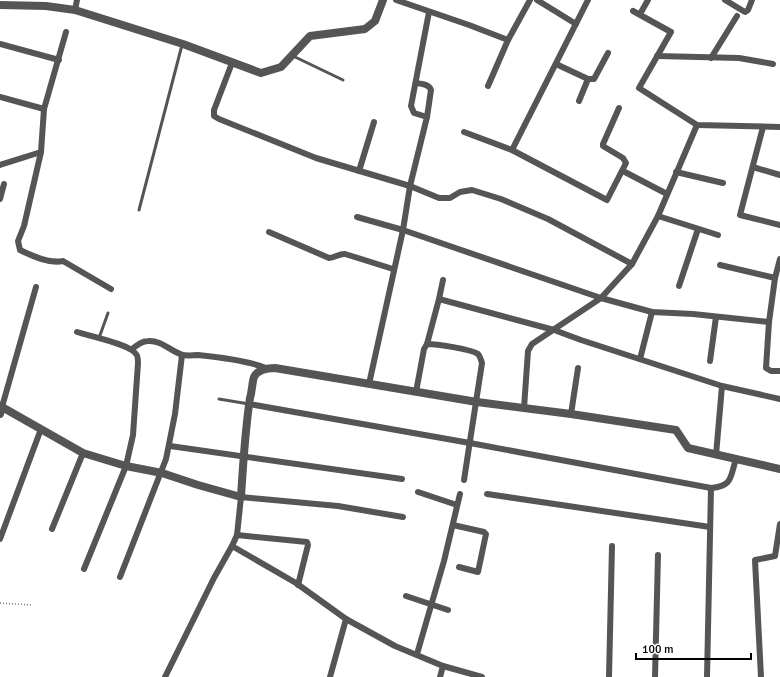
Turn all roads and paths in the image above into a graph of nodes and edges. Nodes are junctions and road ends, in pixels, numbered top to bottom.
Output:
1 (77, 0) edge
2 (383, 0) edge
3 (396, 0) edge
4 (530, 0) edge
5 (537, 0) edge
6 (588, 0) edge
7 (648, 0) edge
8 (725, 0) edge
9 (752, 0) edge
10 (0, 5) edge
11 (75, 10) junction
12 (633, 11) dead end
13 (429, 12) junction
14 (640, 14) junction
15 (736, 16) dead end
16 (576, 24) junction
17 (66, 32) dead end
18 (508, 40) junction
19 (0, 44) edge
20 (183, 44) junction
21 (608, 53) dead end
22 (291, 55) junction
23 (658, 56) junction
24 (711, 58) junction
25 (58, 60) junction
26 (232, 63) junction
27 (556, 64) junction
28 (773, 64) dead end
29 (588, 79) junction
30 (343, 80) dead end
31 (416, 83) junction
32 (488, 86) dead end
33 (0, 97) edge
34 (579, 101) dead end
35 (619, 108) dead end
36 (44, 109) junction
37 (427, 117) junction
38 (374, 122) dead end
39 (697, 125) junction
40 (763, 127) junction
41 (780, 127) edge
42 (464, 132) dead end
43 (512, 150) junction
44 (41, 152) junction
45 (0, 165) edge
46 (753, 167) junction
47 (359, 171) junction
48 (623, 171) junction
49 (676, 172) junction
50 (780, 175) edge
51 (723, 182) dead end
52 (4, 184) dead end
53 (410, 186) junction
54 (667, 194) junction
55 (0, 199) edge
56 (140, 210) dead end
57 (658, 216) junction
58 (357, 217) dead end
59 (780, 225) edge
60 (698, 229) junction
61 (403, 230) junction
62 (269, 232) dead end
63 (718, 235) dead end
64 (780, 259) edge
65 (632, 264) junction
66 (720, 265) dead end
67 (393, 269) junction
68 (776, 278) junction
69 (443, 280) dead end
70 (679, 286) dead end
71 (36, 287) dead end
72 (111, 289) dead end
73 (601, 298) junction
74 (439, 299) junction
75 (652, 312) junction
76 (108, 313) dead end
77 (716, 317) junction
78 (769, 322) junction
79 (554, 330) junction
80 (77, 332) dead end
81 (99, 338) junction
82 (427, 344) junction
83 (132, 349) junction
84 (182, 354) junction
85 (640, 360) junction
86 (710, 361) dead end
87 (266, 368) junction
88 (578, 368) dead end
89 (780, 371) edge
90 (369, 384) junction
91 (722, 386) junction
92 (416, 392) junction
93 (219, 399) dead end
94 (780, 399) edge
95 (477, 402) junction
96 (249, 404) junction
97 (524, 408) junction
98 (1, 409) edge
99 (571, 414) junction
100 (41, 429) junction
101 (470, 443) junction
102 (170, 446) junction
103 (83, 453) junction
104 (243, 455) junction
105 (716, 455) junction
106 (736, 459) junction
107 (126, 466) junction
108 (780, 469) edge
109 (162, 473) junction
110 (402, 479) dead end
111 (464, 480) dead end
112 (711, 488) junction
113 (418, 492) dead end
114 (460, 494) dead end
115 (487, 494) dead end
116 (241, 496) junction
117 (457, 505) junction
118 (403, 517) dead end
119 (453, 524) junction
120 (780, 524) edge
121 (710, 527) junction
122 (52, 529) dead end
123 (237, 535) junction
124 (0, 539) edge
125 (232, 546) junction
126 (612, 546) dead end
127 (658, 555) dead end
128 (778, 556) edge
129 (459, 567) dead end
130 (84, 569) dead end
131 (120, 577) dead end
132 (298, 585) junction
133 (406, 596) dead end
134 (0, 603) edge
135 (431, 604) junction
136 (31, 605) dead end
137 (448, 610) dead end
138 (346, 619) junction
139 (416, 654) junction
140 (443, 666) junction
141 (165, 677) edge
142 (330, 677) edge
143 (440, 677) edge
144 (482, 677) edge
145 (610, 677) edge
146 (655, 677) edge
147 (707, 677) edge
148 (762, 677) edge

1 - 11 street
2 - 22 street
3 - 13 street
4 - 18 street
5 - 16 street
6 - 16 street
7 - 14 street
8 - 9 street
10 - 11 street
11 - 20 street
12 - 14 street
13 - 18 street
13 - 31 street
14 - 23 street
15 - 24 street
16 - 27 street
17 - 25 street
18 - 32 street
19 - 25 street
20 - 26 street
20 - 56 lane
21 - 29 street
22 - 26 street
22 - 30 lane
23 - 24 street
23 - 39 street
24 - 28 street
25 - 36 street
26 - 47 street
27 - 29 street
27 - 43 street
29 - 34 street
31 - 37 street
31 - 37 street
33 - 36 street
35 - 48 street
36 - 44 street
37 - 53 street
38 - 47 street
39 - 40 street
39 - 49 street
40 - 41 street
40 - 46 street
42 - 43 street
43 - 48 street
44 - 45 street
44 - 72 street
46 - 50 street
46 - 59 street
47 - 53 street
48 - 54 street
49 - 51 street
49 - 54 street
52 - 55 street
53 - 61 street
53 - 65 street
54 - 57 street
57 - 60 street
57 - 65 street
58 - 61 street
60 - 63 street
60 - 70 street
61 - 67 street
61 - 73 street
62 - 67 street
64 - 68 street
65 - 73 street
66 - 68 street
67 - 90 street
68 - 78 street
69 - 74 street
71 - 98 street
73 - 75 street
73 - 79 street
74 - 79 street
74 - 82 street
75 - 77 street
75 - 85 street
76 - 81 lane
77 - 78 street
77 - 86 street
78 - 89 street
79 - 85 street
79 - 97 street
80 - 81 street
81 - 83 street
82 - 92 street
82 - 95 street
83 - 84 street
83 - 107 street
84 - 87 street
84 - 102 street
85 - 91 street
87 - 90 street
87 - 96 street
88 - 99 street
90 - 92 street
91 - 94 street
91 - 105 street
92 - 95 street
93 - 96 lane
95 - 97 street
95 - 101 street
96 - 101 street
96 - 104 street
97 - 99 street
98 - 100 street
99 - 105 street
100 - 103 street
100 - 124 street
101 - 111 street
101 - 112 street
102 - 104 street
102 - 109 street
103 - 107 street
103 - 122 street
104 - 110 street
104 - 116 street
105 - 106 street
106 - 108 street
106 - 112 street
107 - 109 street
107 - 130 street
109 - 116 street
109 - 131 street
112 - 121 street
113 - 117 street
114 - 117 street
115 - 121 street
116 - 118 street
116 - 123 street
117 - 119 street
119 - 129 street
119 - 135 street
120 - 128 street
121 - 147 street
123 - 125 street
123 - 132 street
125 - 132 street
125 - 141 street
126 - 145 street
127 - 146 street
128 - 148 street
132 - 138 street
133 - 135 street
134 - 136 path
135 - 137 street
135 - 139 street
138 - 139 street
138 - 142 street
139 - 140 street
140 - 143 street
140 - 144 street

